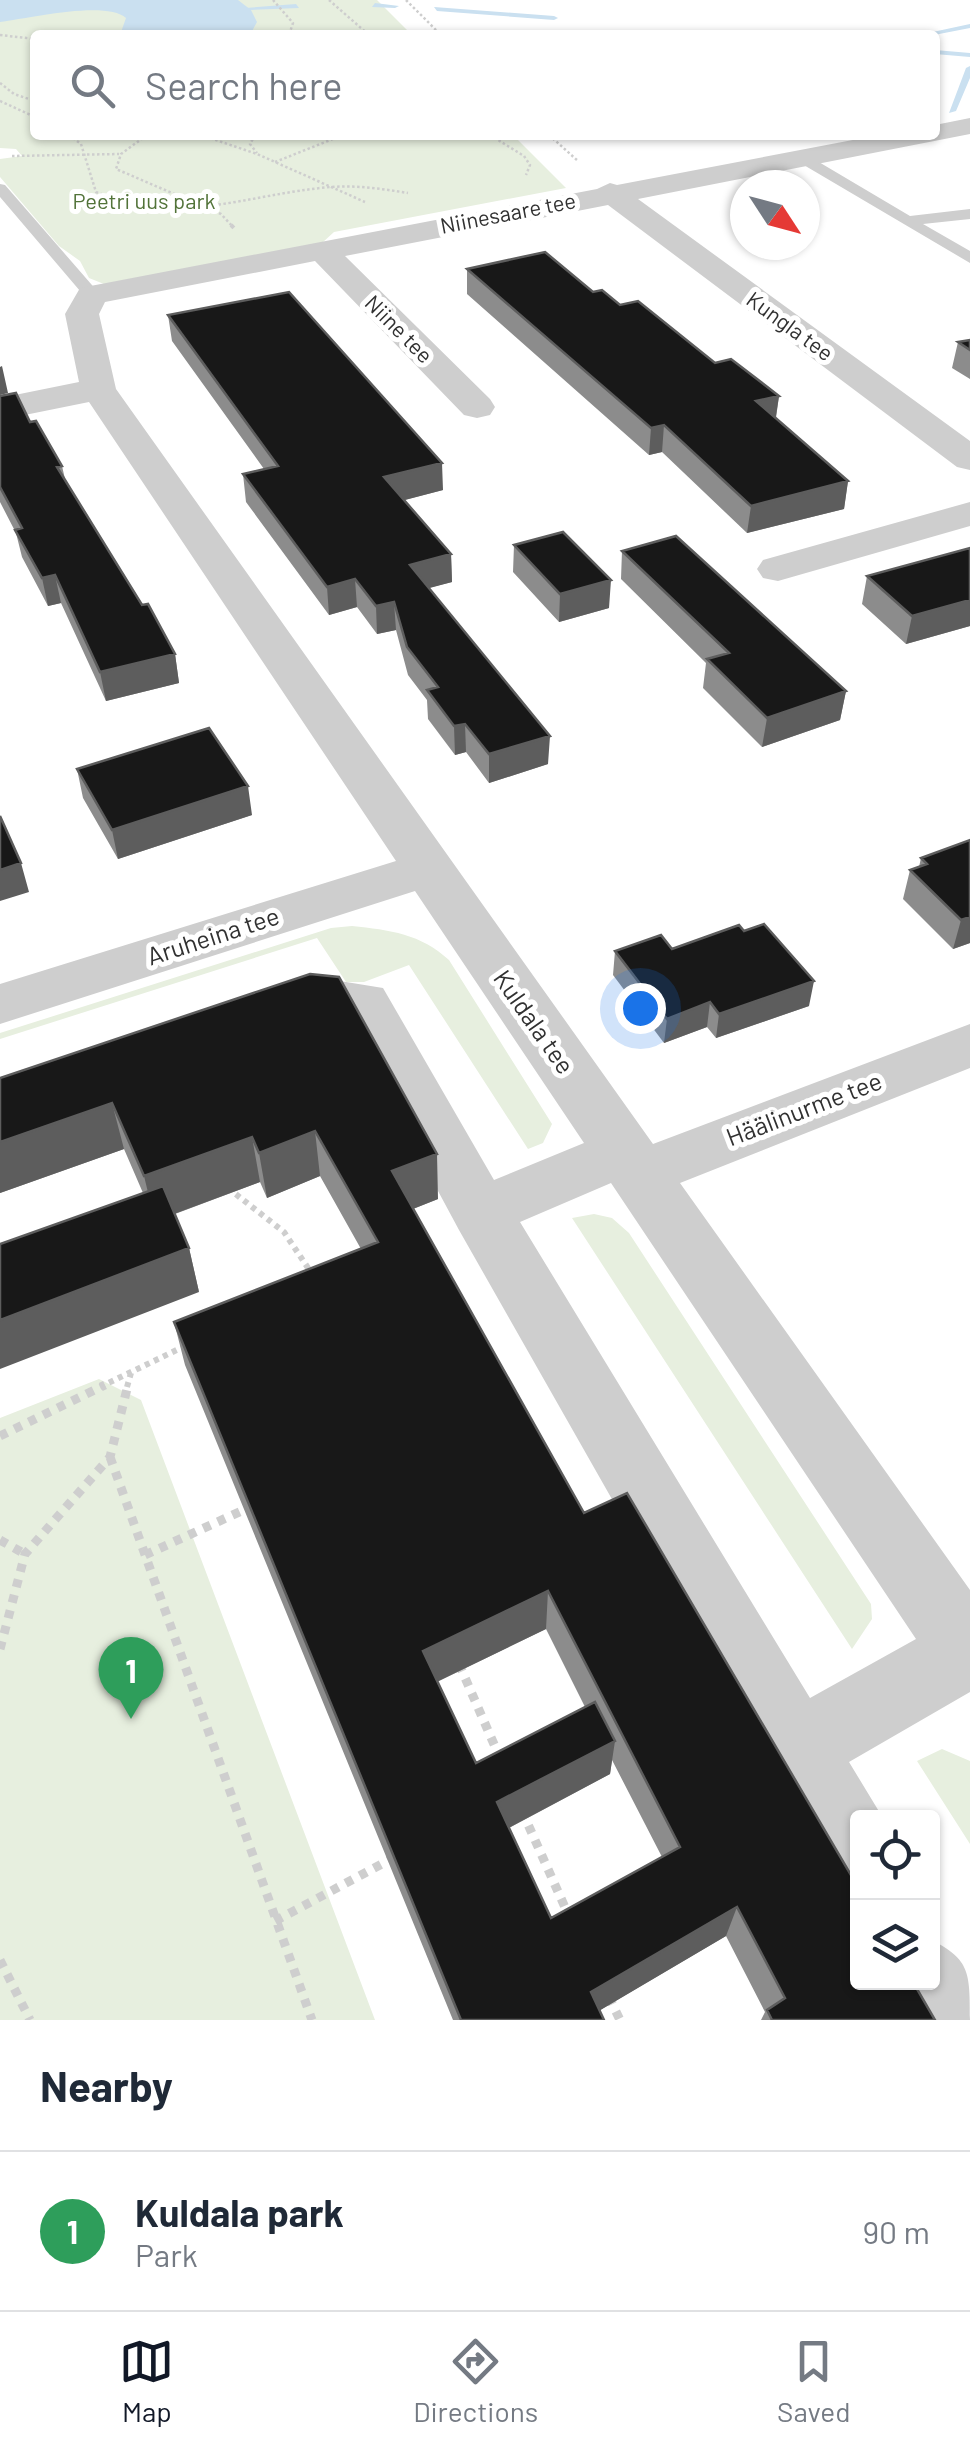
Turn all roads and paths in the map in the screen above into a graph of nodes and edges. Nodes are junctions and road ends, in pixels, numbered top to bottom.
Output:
1 (329, 0) edge
2 (406, 0) edge
3 (274, 2) edge
4 (291, 30) edge
5 (363, 30) edge
6 (436, 30) edge
7 (0, 35) edge
8 (30, 38) edge
9 (0, 83) edge
10 (30, 99) edge
11 (0, 101) edge
12 (30, 115) edge
13 (970, 126) edge
14 (940, 132) edge
15 (76, 140) edge
16 (140, 140) edge
17 (215, 140) edge
18 (252, 140) edge
19 (330, 140) edge
20 (498, 140) edge
21 (897, 140) edge
22 (86, 153) junction
23 (120, 154) junction
24 (258, 154) junction
25 (0, 157) edge
26 (802, 158) junction
27 (274, 162) junction
28 (515, 182) dead end
29 (337, 187) junction
30 (0, 188) edge
31 (610, 192) junction
32 (418, 194) dead end
33 (208, 208) junction
34 (970, 214) edge
35 (904, 221) junction
36 (237, 231) dead end
37 (402, 234) junction
38 (342, 241) junction
39 (970, 258) edge
40 (92, 295) junction
41 (98, 389) junction
42 (476, 407) dead end
43 (0, 410) edge
44 (970, 459) edge
45 (970, 514) edge
46 (778, 569) dead end
47 (426, 869) junction
48 (0, 1004) edge
49 (238, 1020) edge
50 (970, 1045) edge
51 (632, 1163) junction
52 (238, 1175) edge
53 (481, 1212) junction
54 (321, 1287) edge
55 (201, 1338) edge
56 (131, 1372) junction
57 (0, 1436) edge
58 (110, 1456) junction
59 (250, 1507) edge
60 (0, 1540) edge
61 (25, 1554) junction
62 (144, 1555) junction
63 (0, 1649) edge
64 (969, 1653) edge
65 (458, 1660) edge
66 (798, 1748) junction
67 (508, 1777) edge
68 (514, 1793) edge
69 (850, 1838) edge
70 (412, 1848) edge
71 (569, 1917) edge
72 (275, 1922) junction
73 (0, 1960) edge
74 (603, 1986) edge
75 (937, 1990) edge
76 (30, 2020) edge
77 (312, 2020) edge
78 (620, 2020) edge
79 (954, 2020) edge

1 - 5 path
2 - 6 path
3 - 4 path
7 - 8 path
9 - 10 path
11 - 12 path
13 - 14 street
15 - 22 path
16 - 23 path
17 - 24 path
18 - 24 path
19 - 27 path
20 - 28 path
21 - 26 street, Niinesaare tee
22 - 23 path
22 - 25 path
22 - 33 path
23 - 33 path
24 - 27 path
26 - 31 street, Niinesaare tee
26 - 35 lane
27 - 29 path
29 - 32 path
29 - 33 path
29 - 37 path
30 - 40 lane
31 - 37 street, Niinesaare tee
31 - 44 street, Kungla tee
33 - 36 path
34 - 35 lane
35 - 39 lane
37 - 38 street, Niinesaare tee
38 - 40 street, Niinesaare tee
38 - 42 street, Niine tee
40 - 41 street, Kuldala tee
41 - 43 street
41 - 47 street, Kuldala tee
45 - 46 street
47 - 48 street, Aruheina tee
47 - 51 street, Kuldala tee
49 - 53 street
50 - 51 street, Häälinurme tee
51 - 53 street, Häälinurme tee
51 - 64 street, Kuldala tee
52 - 54 path
53 - 66 street
55 - 56 path
56 - 57 path
56 - 58 path
58 - 61 path
58 - 62 path
59 - 62 path
60 - 61 path
61 - 63 path
62 - 72 path
64 - 66 street
65 - 67 path
66 - 69 street
68 - 71 path
70 - 72 path
72 - 77 path
73 - 76 path
74 - 78 path
75 - 79 street

